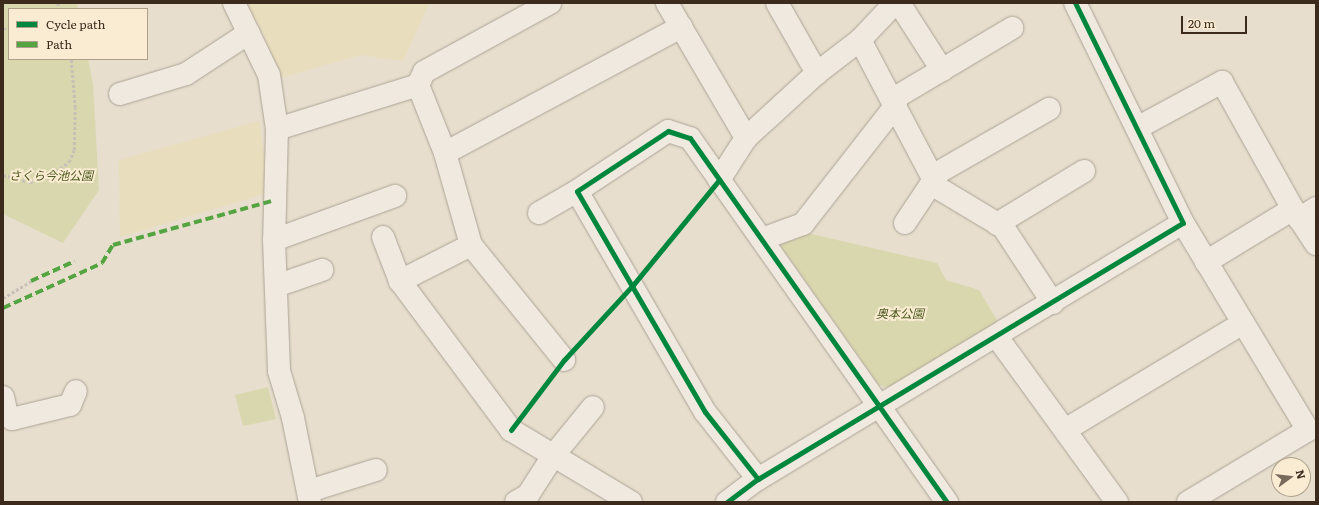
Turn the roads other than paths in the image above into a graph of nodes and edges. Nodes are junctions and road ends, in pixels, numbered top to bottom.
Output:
1 (234, 3) edge
2 (550, 3) edge
3 (667, 3) edge
4 (777, 3) edge
5 (895, 3) edge
6 (899, 3) edge
7 (1075, 3) edge
8 (681, 27) junction
9 (1012, 28) dead end
10 (249, 33) junction
11 (860, 40) junction
12 (942, 70) junction
13 (817, 73) junction
14 (418, 84) junction
15 (120, 94) dead end
16 (894, 102) junction
17 (1049, 109) dead end
18 (1136, 128) junction
19 (277, 129) junction
20 (746, 138) junction
21 (445, 153) junction
22 (1084, 171) dead end
23 (719, 180) junction
24 (934, 181) junction
25 (577, 191) junction
26 (395, 196) dead end
27 (1302, 212) edge
28 (539, 213) dead end
29 (905, 223) dead end
30 (1183, 223) junction
31 (997, 224) junction
32 (383, 237) dead end
33 (762, 239) junction
34 (274, 240) junction
35 (1316, 244) edge
36 (471, 245) junction
37 (1206, 262) junction
38 (322, 270) dead end
39 (400, 281) junction
40 (276, 286) junction
41 (1053, 303) junction
42 (1243, 323) junction
43 (998, 337) junction
44 (564, 360) road end
45 (76, 391) dead end
46 (3, 397) edge
47 (593, 407) dead end
48 (880, 408) junction
49 (1312, 428) edge
50 (1066, 430) junction
51 (553, 456) junction
52 (376, 470) dead end
53 (758, 479) junction
54 (310, 496) edge
55 (516, 502) edge
56 (631, 502) edge
57 (727, 502) edge
58 (947, 502) edge
59 (1117, 502) edge
60 (1188, 502) edge

1 - 10 street
2 - 14 street
3 - 8 street
4 - 13 street
5 - 11 street
6 - 12 street
7 - 18 street
8 - 20 street
8 - 21 street
9 - 12 street
10 - 15 street
10 - 19 street
11 - 13 street
11 - 16 street
12 - 16 street
13 - 20 street
14 - 19 street
14 - 21 street
16 - 24 street
16 - 33 street
17 - 24 street
18 - 27 street
18 - 30 street
19 - 34 street
20 - 23 street
21 - 36 street
22 - 31 street
23 - 25 street
23 - 33 street
24 - 29 street
24 - 31 street
25 - 28 street
25 - 53 street
26 - 34 street
27 - 35 street
27 - 37 street
30 - 37 street
30 - 41 street
31 - 41 street
32 - 39 street
33 - 48 street
34 - 40 street
36 - 39 street
36 - 44 street
37 - 42 street
38 - 40 street
39 - 51 street
40 - 54 street
41 - 43 street
42 - 49 street
42 - 50 street
43 - 48 street
43 - 50 street
45 - 46 street
47 - 51 street
48 - 53 street
48 - 58 street
49 - 60 street
50 - 59 street
51 - 55 street
51 - 56 street
52 - 54 street
53 - 57 street

